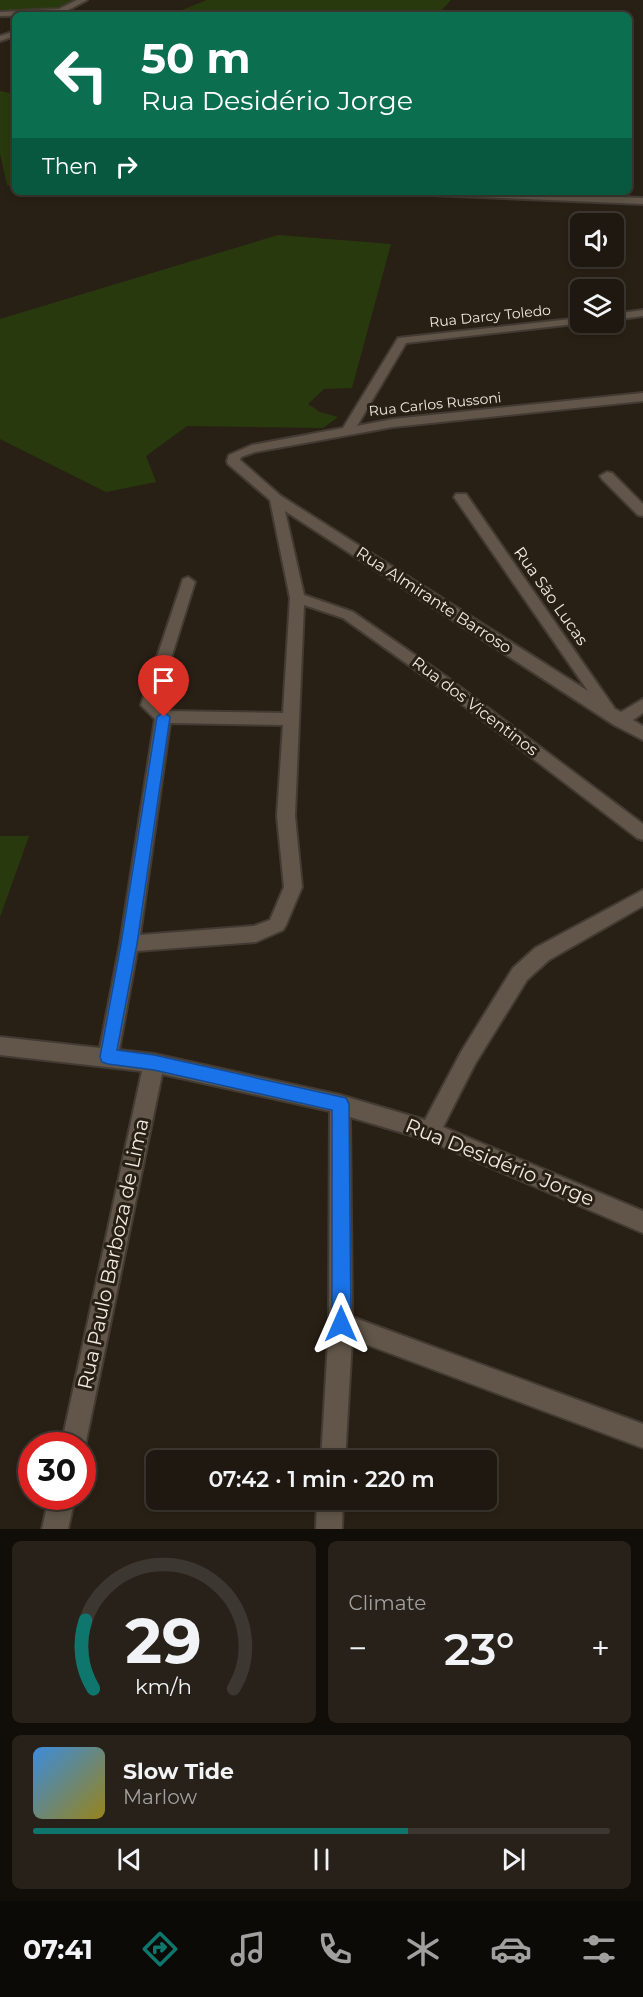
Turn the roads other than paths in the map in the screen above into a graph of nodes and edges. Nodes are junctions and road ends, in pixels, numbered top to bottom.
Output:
1 (83, 0) edge
2 (61, 11) joint
3 (44, 12) edge
4 (0, 14) edge
5 (10, 14) edge
6 (564, 195) edge
7 (643, 201) edge
8 (643, 313) edge
9 (624, 316) edge
10 (570, 322) edge
11 (643, 397) edge
12 (349, 429) junction
13 (233, 458) joint
14 (607, 476) dead end
15 (461, 497) dead end
16 (276, 499) junction
17 (643, 512) edge
18 (188, 582) dead end
19 (297, 598) junction
20 (643, 705) edge
21 (164, 717) junction
22 (616, 718) junction
23 (291, 719) junction
24 (640, 734) edge
25 (643, 833) edge
26 (643, 897) edge
27 (129, 944) junction
28 (0, 1046) edge
29 (108, 1057) junction
30 (154, 1063) junction
31 (340, 1104) junction
32 (430, 1131) junction
33 (643, 1222) edge
34 (341, 1324) junction
35 (76, 1432) edge
36 (643, 1436) edge
37 (334, 1450) edge
38 (59, 1510) edge
39 (330, 1510) edge
40 (55, 1529) edge
41 (329, 1529) edge

1 - 2 street
2 - 3 street
4 - 5 street
6 - 7 street
8 - 9 street
10 - 12 street, Rua Darcy Toledo
11 - 12 street, Rua Carlos Russoni
12 - 13 street, Rua Carlos Russoni
13 - 16 street, Rua Almirante Barroso
14 - 17 street
15 - 22 street, Rua São Lucas
16 - 19 street
16 - 22 street, Rua Almirante Barroso
18 - 21 street
19 - 23 street
19 - 25 street, Rua dos Vicentinos
20 - 22 street
21 - 23 street
21 - 27 street
22 - 24 street, Rua Almirante Barroso
23 - 27 street
26 - 32 street
27 - 29 street
28 - 29 street, Rua Desidério Jorge
29 - 30 street, Rua Desidério Jorge
30 - 31 street, Rua Desidério Jorge
30 - 35 street, Rua Paulo Barboza de Lima
31 - 32 street, Rua Desidério Jorge
31 - 34 street
32 - 33 street, Rua Desidério Jorge
34 - 36 street
34 - 37 street
38 - 40 street
39 - 41 street

